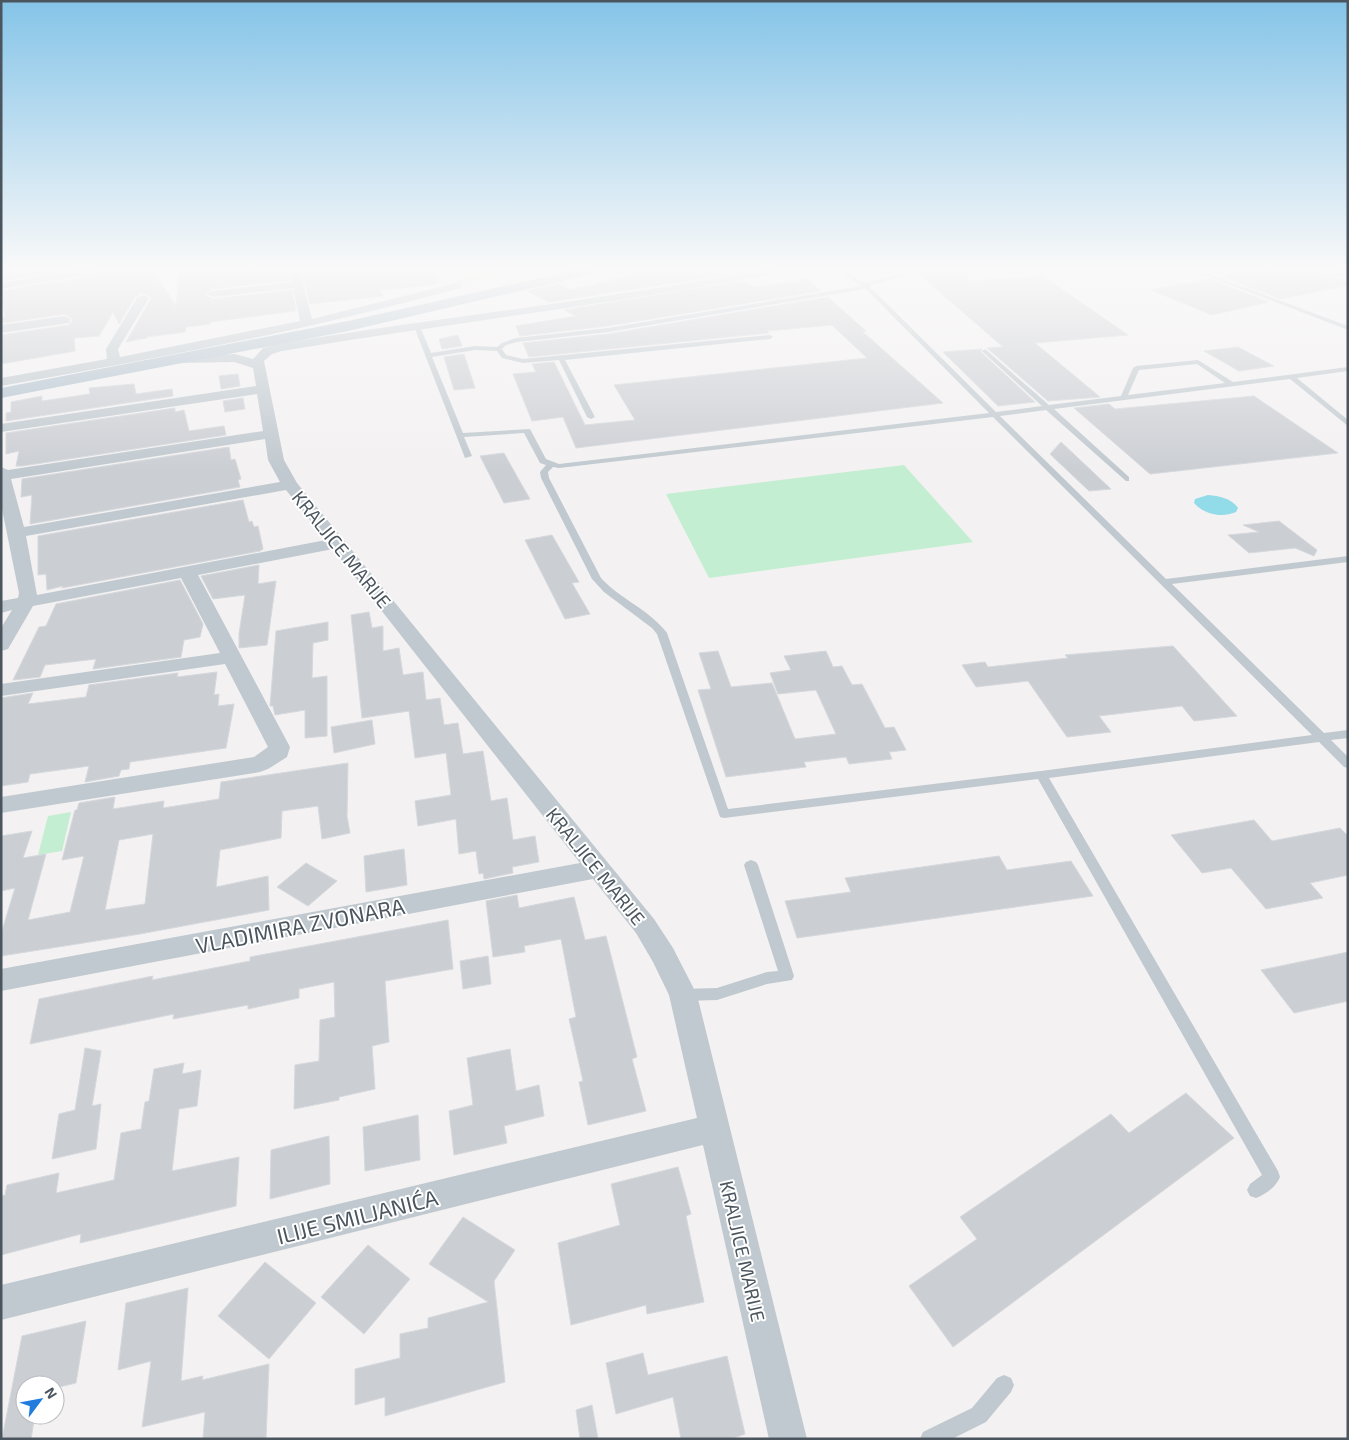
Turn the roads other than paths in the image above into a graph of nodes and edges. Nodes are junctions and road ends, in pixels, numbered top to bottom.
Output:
1 (119, 338) edge
2 (235, 338) edge
3 (261, 338) edge
4 (286, 338) edge
5 (338, 338) edge
6 (422, 338) edge
7 (533, 338) edge
8 (758, 338) edge
9 (917, 338) edge
10 (499, 349) junction
11 (984, 351) dead end
12 (430, 355) junction
13 (561, 358) junction
14 (170, 361) junction
15 (114, 362) junction
16 (1348, 369) edge
17 (262, 377) junction
18 (1292, 377) junction
19 (1, 382) edge
20 (1232, 384) junction
21 (1, 388) edge
22 (1, 393) edge
23 (1124, 397) junction
24 (1047, 408) junction
25 (993, 415) junction
26 (591, 418) dead end
27 (1348, 424) edge
28 (1, 428) edge
29 (272, 434) junction
30 (461, 435) junction
31 (468, 456) dead end
32 (550, 464) junction
33 (2, 474) edge
34 (1126, 478) dead end
35 (290, 485) junction
36 (17, 533) junction
37 (339, 543) junction
38 (1348, 559) edge
39 (187, 572) junction
40 (1166, 582) junction
41 (27, 601) junction
42 (1, 607) edge
43 (1, 645) edge
44 (230, 657) junction
45 (1, 690) edge
46 (1348, 734) edge
47 (1321, 737) junction
48 (1348, 764) edge
49 (1041, 775) junction
50 (1, 805) edge
51 (751, 865) dead end
52 (598, 869) junction
53 (1, 980) edge
54 (683, 995) junction
55 (714, 1128) junction
56 (1256, 1190) dead end
57 (1, 1304) edge
58 (1004, 1385) dead end
59 (788, 1439) edge
60 (930, 1439) edge

1 - 15 street
2 - 15 street
3 - 21 main road
4 - 14 main road
5 - 17 street
6 - 12 lane
7 - 10 lane
8 - 13 lane
9 - 25 lane
10 - 12 lane
10 - 13 lane
11 - 24 lane
12 - 30 lane
13 - 26 lane
14 - 17 street
14 - 22 main road
15 - 19 street
16 - 18 lane
17 - 28 street
17 - 29 street, KRALJICE MARIJE
18 - 20 lane
18 - 27 lane
20 - 23 lane
20 - 23 lane
23 - 24 lane
24 - 25 lane
24 - 34 lane
25 - 32 lane
25 - 40 lane
29 - 33 street
29 - 35 street, KRALJICE MARIJE
30 - 31 lane
30 - 32 lane
32 - 49 lane
33 - 36 street
35 - 36 street
35 - 37 street, KRALJICE MARIJE
36 - 41 street
37 - 39 street
37 - 52 street, KRALJICE MARIJE
38 - 40 lane
39 - 41 street
39 - 44 street
40 - 47 lane
41 - 42 street
41 - 43 street
44 - 45 street
44 - 50 street
46 - 47 lane
47 - 48 lane
47 - 49 lane
49 - 56 lane
51 - 54 lane
52 - 53 street, VLADIMIRA ZVONARA
52 - 54 street, KRALJICE MARIJE
54 - 55 street, KRALJICE MARIJE
55 - 57 street, ILIJE SMILJANIĆA
55 - 59 street, KRALJICE MARIJE
58 - 60 lane

